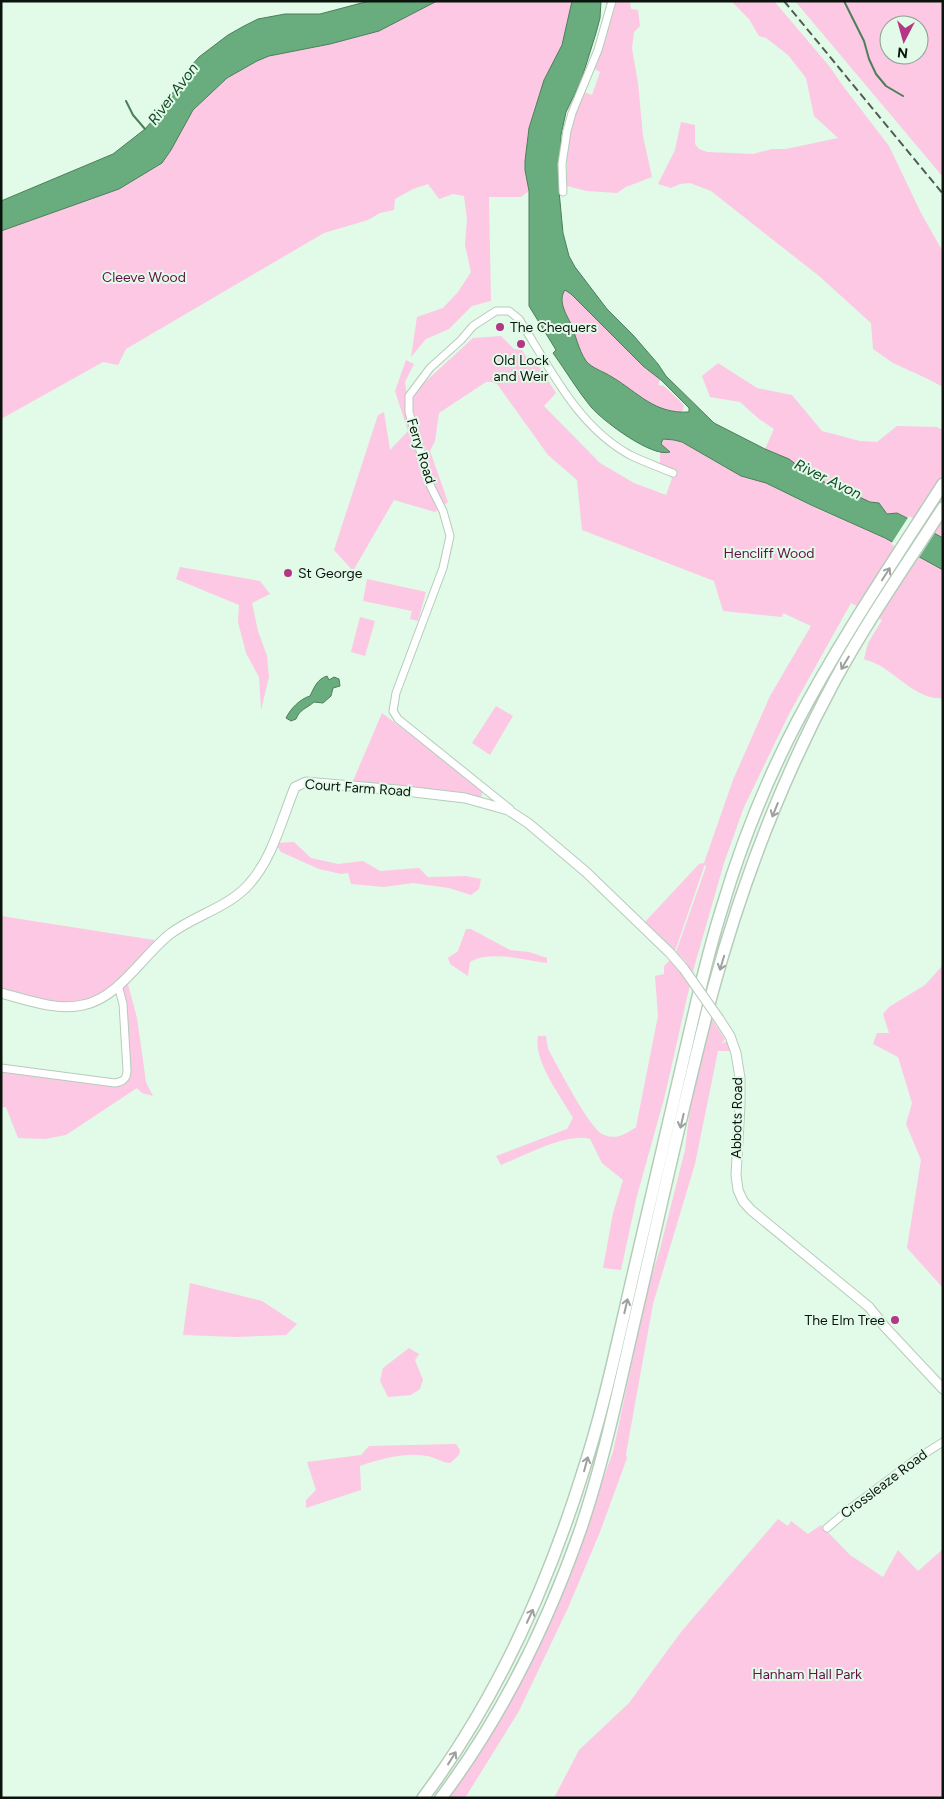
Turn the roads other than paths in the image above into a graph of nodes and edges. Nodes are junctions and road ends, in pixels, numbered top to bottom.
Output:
1 (612, 1) edge
2 (563, 192) dead end
3 (673, 473) dead end
4 (943, 484) edge
5 (943, 508) edge
6 (487, 791) junction
7 (479, 801) junction
8 (519, 816) junction
9 (118, 985) junction
10 (1, 993) edge
11 (1, 1068) edge
12 (943, 1389) edge
13 (943, 1442) edge
14 (827, 1528) dead end
15 (423, 1798) edge
16 (441, 1798) edge

1 - 2 street
3 - 6 street, Ferry Road
15 -> 4 highway
5 -> 16 highway
6 - 7 street
6 - 8 street, Ferry Road
7 - 8 street, Court Farm Road
7 - 9 street, Court Farm Road
8 - 12 street, Abbots Road, bridge
9 - 10 street, Court Farm Road
9 - 11 street
13 - 14 street, Crossleaze Road

